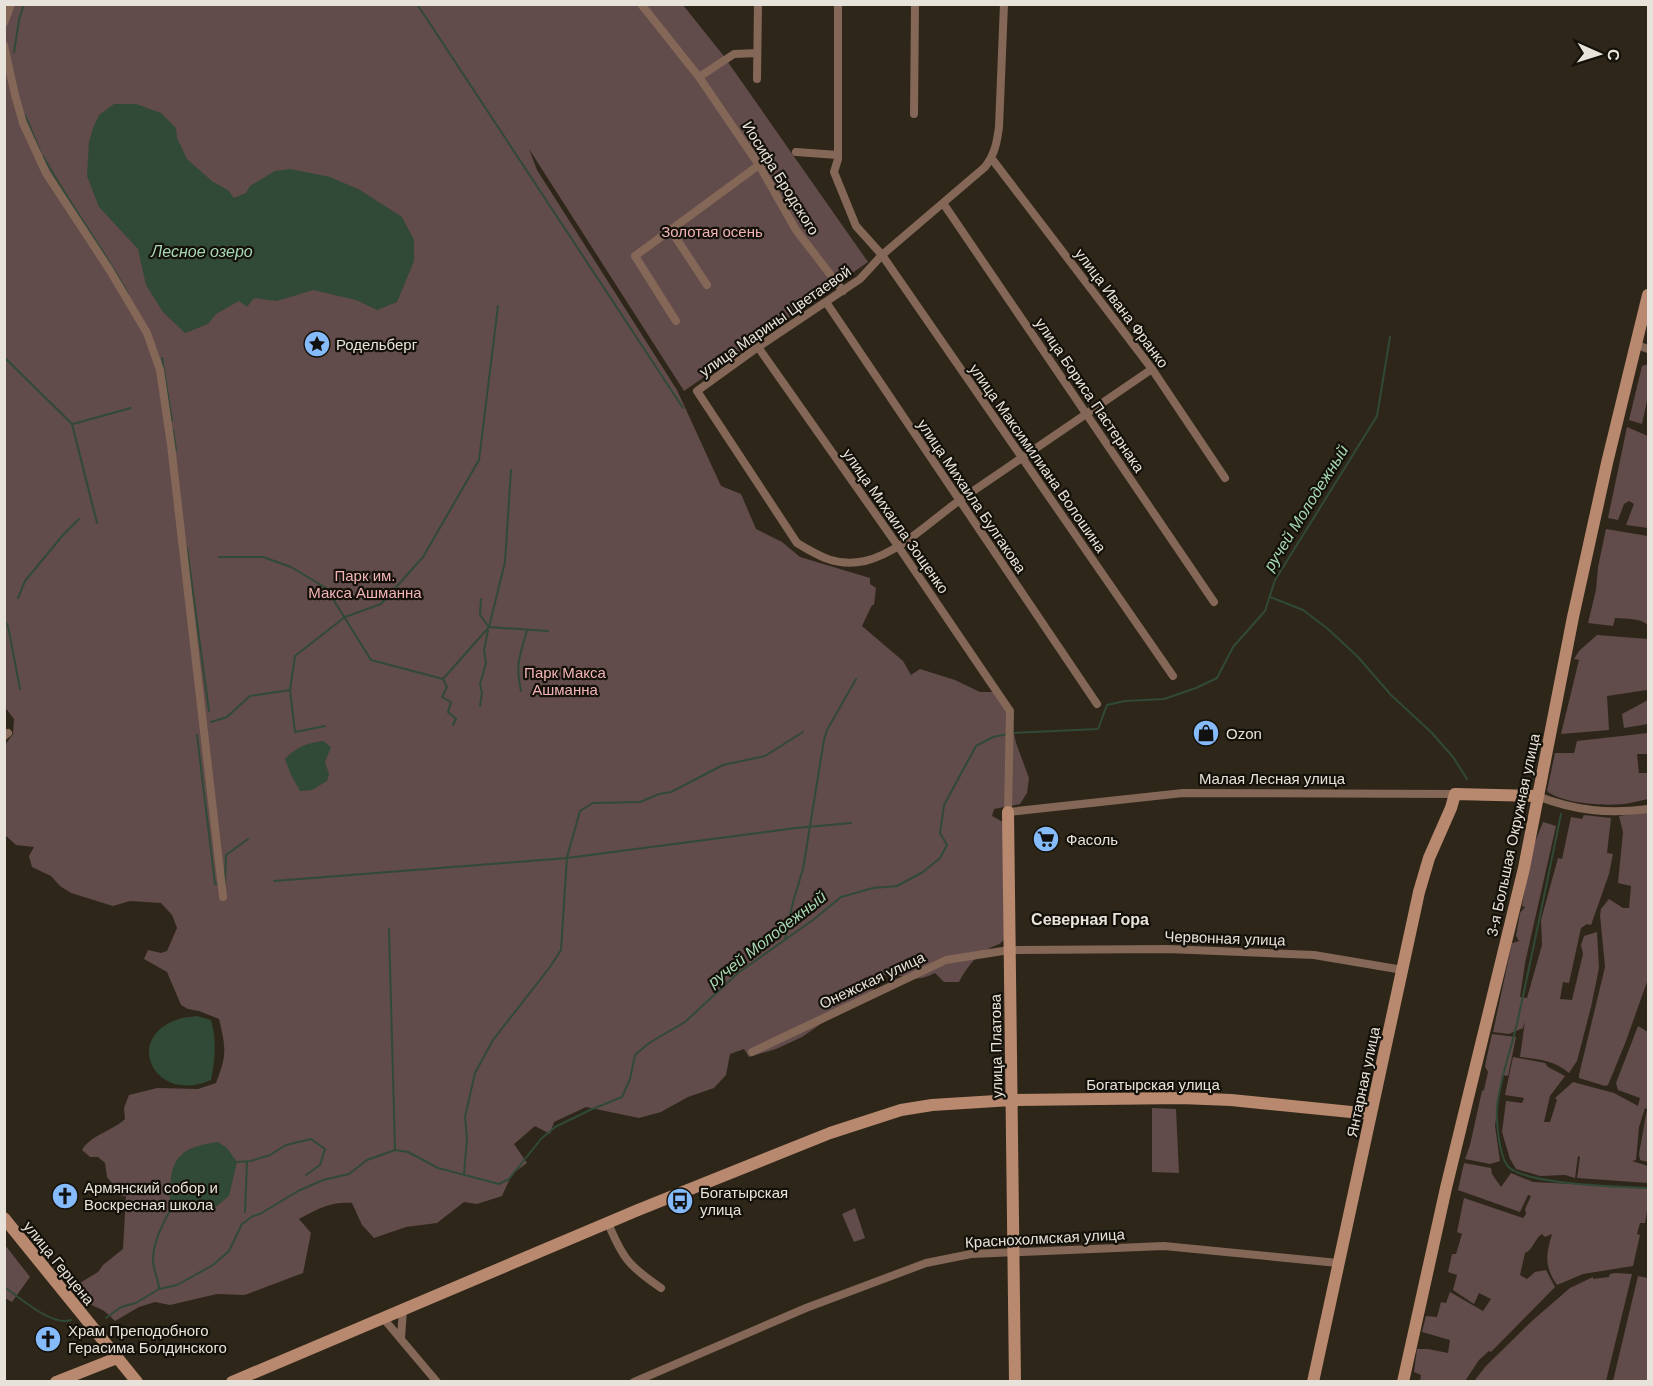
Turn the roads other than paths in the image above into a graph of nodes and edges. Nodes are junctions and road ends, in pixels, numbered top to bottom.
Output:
1 (11, 4) edge
2 (641, 4) edge
3 (758, 4) edge
4 (838, 4) edge
5 (915, 4) edge
6 (1005, 4) edge
7 (4, 23) edge
8 (4, 45) edge
9 (757, 53) junction
10 (699, 76) junction
11 (757, 79) dead end
12 (914, 114) dead end
13 (796, 152) dead end
14 (838, 155) junction
15 (992, 159) junction
16 (759, 165) junction
17 (943, 203) junction
18 (670, 229) junction
19 (882, 255) junction
20 (706, 285) dead end
21 (843, 291) junction
22 (1648, 295) edge
23 (826, 302) junction
24 (676, 321) dead end
25 (758, 347) junction
26 (1643, 347) edge
27 (1152, 369) junction
28 (1086, 414) junction
29 (1021, 458) junction
30 (1225, 478) dead end
31 (959, 501) junction
32 (898, 546) junction
33 (1214, 602) dead end
34 (1173, 676) dead end
35 (1097, 704) dead end
36 (1010, 711) joint
37 (1455, 794) junction
38 (1537, 796) junction
39 (1648, 809) edge
40 (1008, 812) junction
41 (223, 897) dead end
42 (1010, 950) junction
43 (1403, 970) junction
44 (752, 1052) dead end
45 (1012, 1100) junction
46 (1371, 1114) junction
47 (4, 1218) edge
48 (608, 1223) junction
49 (1015, 1252) junction
50 (1338, 1263) junction
51 (661, 1288) dead end
52 (403, 1309) junction
53 (383, 1318) junction
54 (401, 1338) junction
55 (117, 1358) junction
56 (56, 1382) edge
57 (137, 1382) edge
58 (232, 1382) edge
59 (437, 1382) edge
60 (634, 1382) edge
61 (1015, 1382) edge
62 (1312, 1382) edge
63 (1403, 1382) edge

1 - 7 street
2 - 10 street, Иосифа Бродского
3 - 9 street
4 - 14 street, улица Максимилиана Волошина
5 - 12 street
6 - 15 street
8 - 41 street
9 - 10 street
9 - 11 street
10 - 16 street, Иосифа Бродского
13 - 14 street
14 - 19 street, улица Максимилиана Волошина
15 - 17 street, улица Марины Цветаевой
15 - 27 street, улица Ивана Франко
16 - 18 street
16 - 21 street, Иосифа Бродского
17 - 19 street, улица Марины Цветаевой
17 - 28 street, улица Бориса Пастернака
18 - 20 street
18 - 24 street
19 - 21 street, улица Марины Цветаевой
19 - 29 street, улица Максимилиана Волошина
21 - 23 street, улица Марины Цветаевой
22 - 26 street, 3-я Большая Окружная улица
23 - 25 street, улица Марины Цветаевой
23 - 31 street, улица Михаила Булгакова
25 - 32 street, улица Михаила Зощенко
25 - 32 street, улица Марины Цветаевой
26 - 38 street, 3-я Большая Окружная улица
27 - 28 street
27 - 30 street, улица Ивана Франко
28 - 29 street
28 - 33 street, улица Бориса Пастернака
29 - 31 street
29 - 34 street, улица Максимилиана Волошина
31 - 32 street
31 - 35 street, улица Михаила Булгакова
32 - 36 street, улица Михаила Зощенко
36 - 40 street, улица Платова
37 - 38 street, Малая Лесная улица
37 - 40 street, Малая Лесная улица
37 - 43 street, Янтарная улица
38 - 39 street
38 - 63 street, 3-я Большая Окружная улица
40 - 42 street, улица Платова
42 - 43 street, Червонная улица
42 - 44 street, Онежская улица
42 - 45 street, улица Платова
43 - 46 street, Янтарная улица
45 - 46 street, Богатырская улица
45 - 48 street, Богатырская улица
45 - 49 street, улица Платова
46 - 50 street, Янтарная улица
47 - 55 street, улица Герцена
48 - 51 street
48 - 52 street, Богатырская улица
49 - 50 street, Краснохолмская улица
49 - 60 street, Краснохолмская улица
49 - 61 street, улица Платова
50 - 62 street, Янтарная улица
52 - 53 street, Богатырская улица
52 - 54 street
53 - 54 street
53 - 58 street, Богатырская улица
54 - 59 street
55 - 56 street
55 - 57 street, улица Герцена

